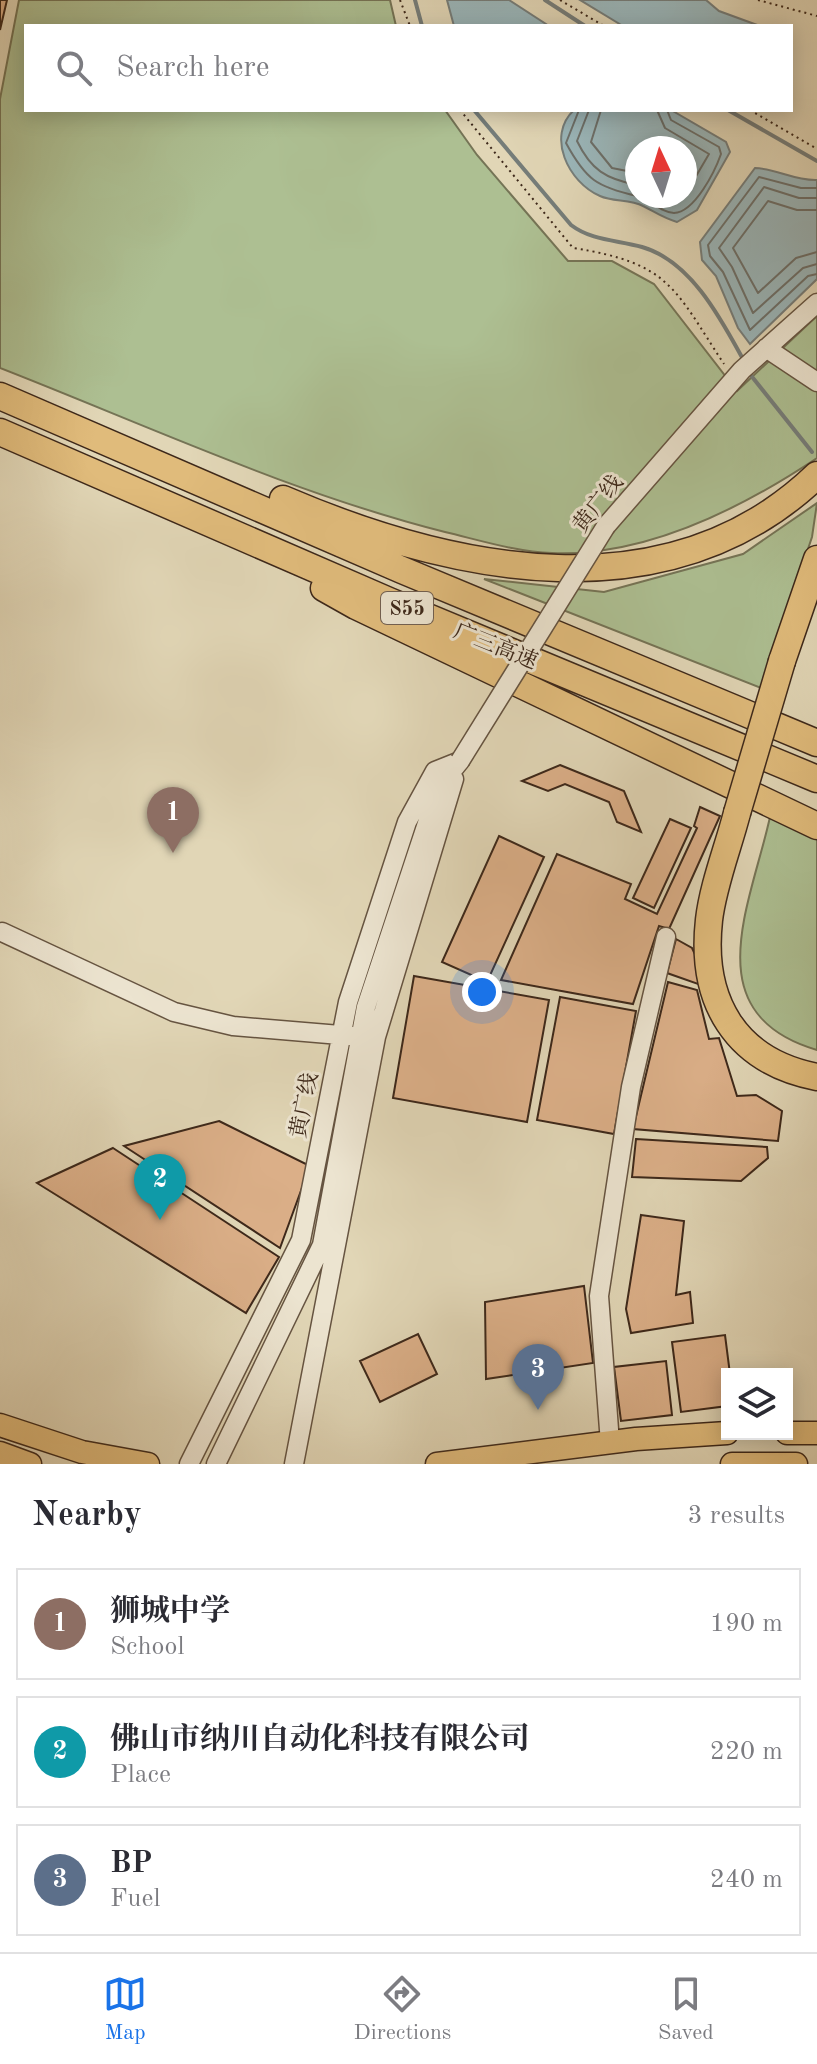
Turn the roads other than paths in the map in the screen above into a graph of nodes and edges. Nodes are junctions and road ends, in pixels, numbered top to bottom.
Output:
1 (817, 303) edge
2 (766, 348) junction
3 (817, 382) edge
4 (0, 390) edge
5 (0, 396) edge
6 (0, 432) edge
7 (817, 475) edge
8 (221, 527) junction
9 (817, 559) edge
10 (817, 611) edge
11 (790, 664) junction
12 (817, 743) edge
13 (460, 761) junction
14 (817, 779) edge
15 (744, 816) junction
16 (817, 826) edge
17 (2, 932) dead end
18 (666, 937) dead end
19 (359, 1036) junction
20 (817, 1061) edge
21 (817, 1077) edge
22 (0, 1425) edge
23 (793, 1433) edge
24 (817, 1433) edge
25 (721, 1434) edge
26 (610, 1443) junction
27 (0, 1453) edge
28 (115, 1460) edge
29 (756, 1463) edge
30 (30, 1464) edge
31 (148, 1464) edge
32 (189, 1464) edge
33 (216, 1464) edge
34 (294, 1464) edge
35 (437, 1464) edge
36 (732, 1464) edge
37 (796, 1464) edge

1 - 2 street, 黄广线
2 - 3 street
2 - 13 street, 黄广线, bridge
4 - 7 highway
5 - 12 highway, 广三高速 / S55
6 - 8 highway, 广三高速 / S55
8 - 14 highway, 广三高速 / S55
8 - 16 highway
9 - 11 highway
10 - 11 highway
11 - 15 highway
13 - 19 street
13 - 19 street, 黄广线
15 - 20 highway
15 - 21 highway
17 - 19 street
18 - 26 street
19 - 32 street, 黄广线
19 - 33 street, 黄广线
19 - 34 street
22 - 28 main road
23 - 24 main road
25 - 26 main road
26 - 35 main road
27 - 30 main road
28 - 31 main road
29 - 36 main road
29 - 37 main road

